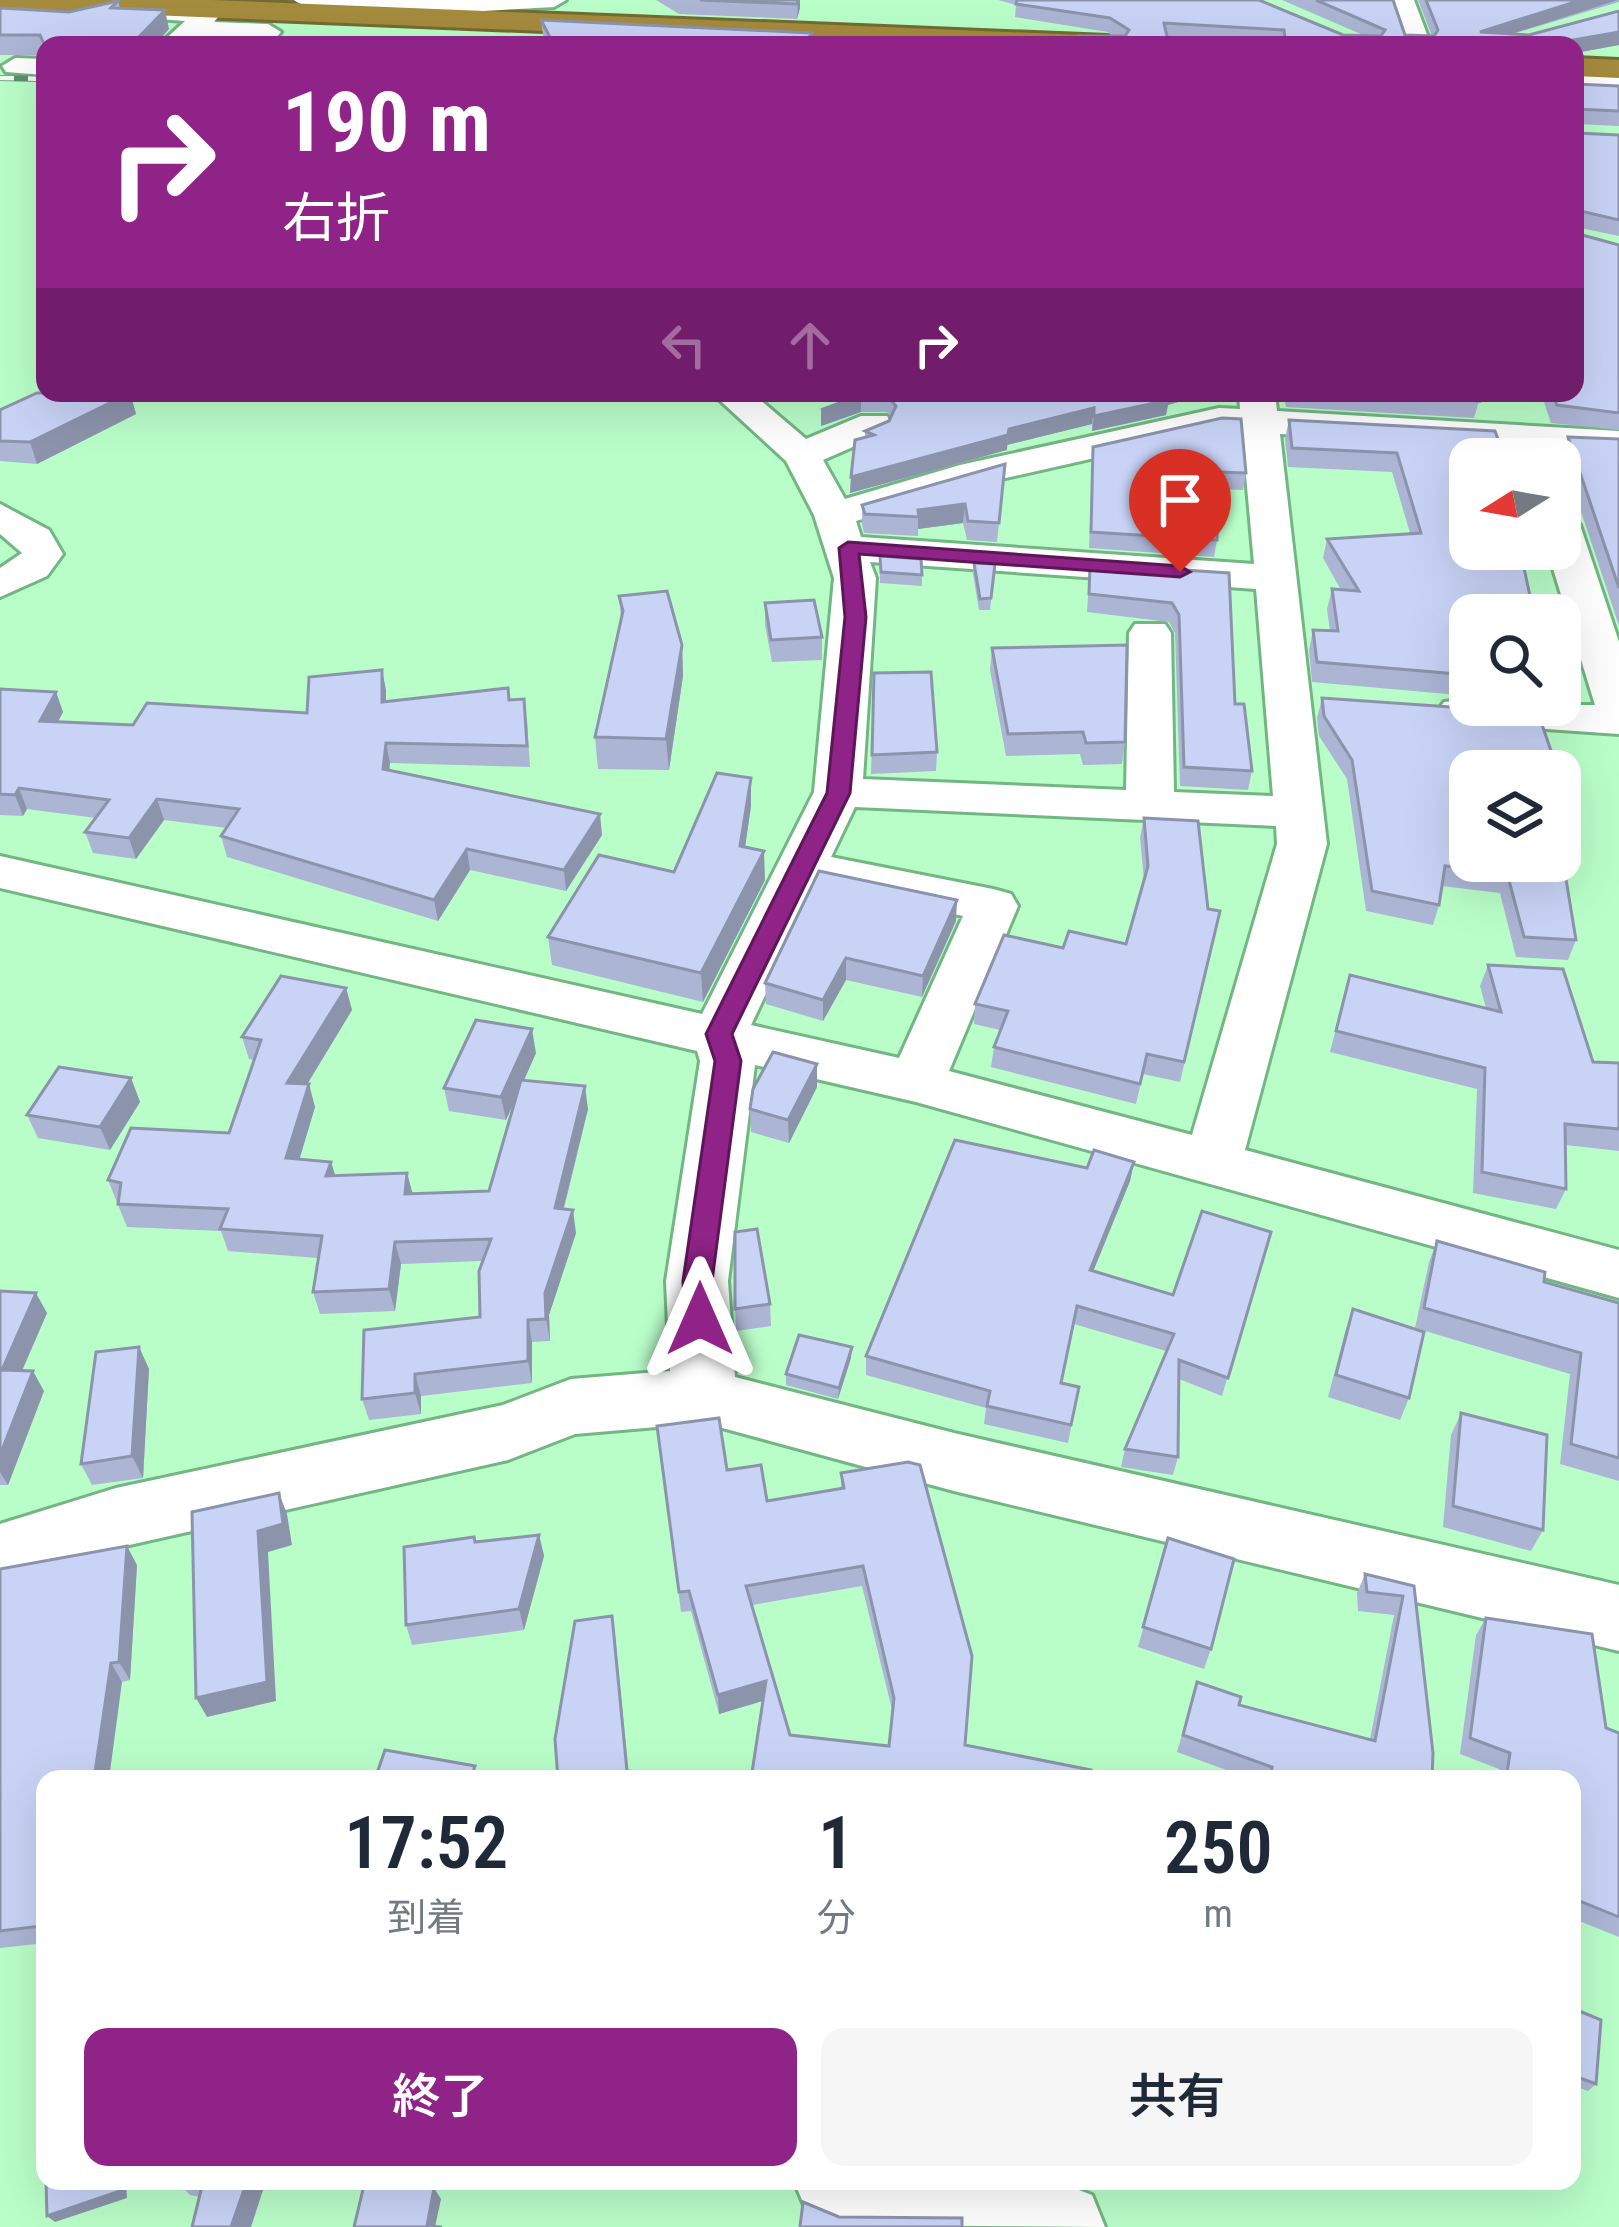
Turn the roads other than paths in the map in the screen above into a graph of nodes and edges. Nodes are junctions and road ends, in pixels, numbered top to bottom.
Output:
1 (306, 0) edge
2 (1402, 0) edge
3 (548, 8) edge
4 (121, 9) junction
5 (2, 14) edge
6 (488, 21) junction
7 (183, 36) edge
8 (199, 36) edge
9 (264, 36) edge
10 (474, 36) edge
11 (972, 36) edge
12 (1415, 36) edge
13 (15, 66) edge
14 (36, 67) edge
15 (1584, 68) edge
16 (1619, 69) edge
17 (1584, 81) edge
18 (1619, 83) edge
19 (740, 402) edge
20 (1521, 402) edge
21 (1259, 407) edge
22 (874, 424) edge
23 (1468, 438) edge
24 (1533, 438) edge
25 (1619, 442) edge
26 (1581, 445) edge
27 (802, 455) junction
28 (0, 516) edge
29 (841, 531) junction
30 (1575, 570) edge
31 (1275, 578) junction
32 (0, 585) edge
33 (1150, 633) dead end
34 (1617, 697) edge
35 (1420, 710) edge
36 (838, 793) junction
37 (1150, 806) junction
38 (1297, 812) junction
39 (801, 867) junction
40 (0, 872) edge
41 (719, 1034) junction
42 (916, 1082) junction
43 (1214, 1162) junction
44 (1619, 1274) edge
45 (704, 1396) junction
46 (0, 1556) edge
47 (1619, 1618) edge
48 (902, 2190) edge
49 (1060, 2227) edge

1 - 3 street
2 - 12 street
3 - 6 highway
3 - 11 highway
4 - 5 highway
4 - 6 highway
4 - 7 street
6 - 10 street
8 - 9 street
13 - 14 street
15 - 16 highway
17 - 18 street
19 - 27 street
20 - 24 street
21 - 23 street
21 - 29 street
21 - 31 street
22 - 27 street
25 - 26 street
27 - 29 street
28 - 32 street
29 - 31 street
29 - 36 street
30 - 34 street
31 - 38 street
33 - 37 street
34 - 35 street
36 - 37 street
36 - 39 street
37 - 38 street
38 - 43 street
39 - 41 street
39 - 42 street
40 - 41 street
41 - 42 street
41 - 45 street
42 - 43 street
43 - 44 street
45 - 46 street
45 - 47 street
48 - 49 street

